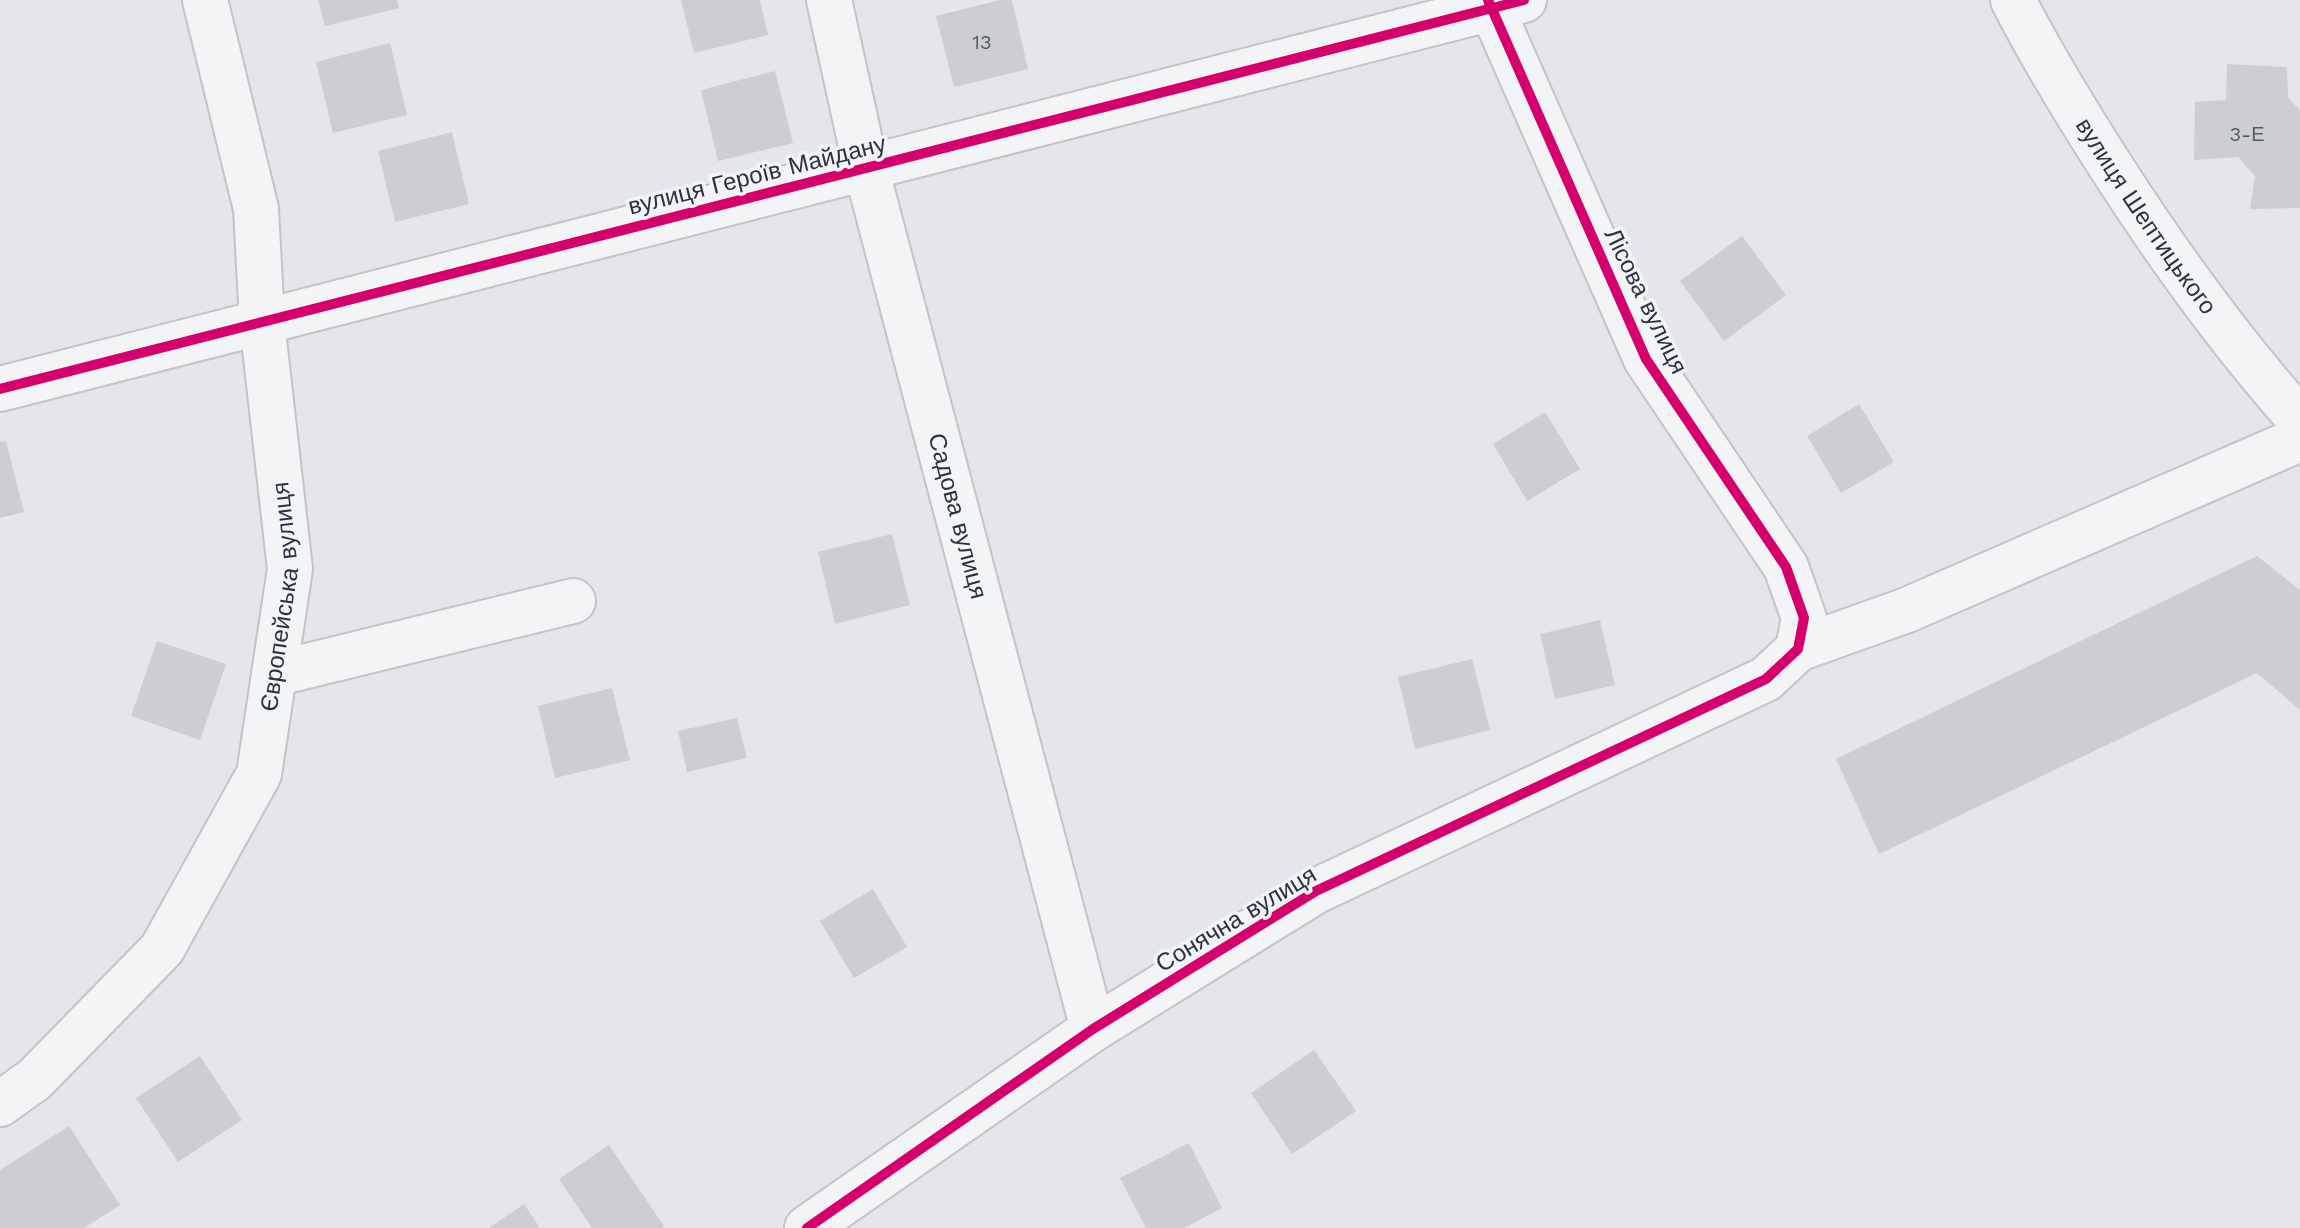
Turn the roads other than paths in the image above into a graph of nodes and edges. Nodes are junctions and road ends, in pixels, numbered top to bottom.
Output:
1 (205, 0) edge
2 (829, 0) edge
3 (2013, 0) edge
4 (1501, 3) edge
5 (866, 168) junction
6 (262, 322) junction
7 (0, 389) edge
8 (2297, 411) edge
9 (573, 601) dead end
10 (1798, 649) junction
11 (274, 674) junction
12 (1093, 1029) junction
13 (0, 1104) edge
14 (807, 1228) edge

1 - 6 street, Європейська вулиця
2 - 5 street, Садова вулиця
3 - 8 street, вулиця Шептицького
4 - 5 street, вулиця Героїв Майдану
4 - 10 street, Лісова вулиця
5 - 6 street, вулиця Героїв Майдану
5 - 12 street, Садова вулиця
6 - 7 street, вулиця Героїв Майдану
6 - 11 street, Європейська вулиця
8 - 10 street
9 - 11 street
10 - 12 street, Сонячна вулиця
11 - 13 street, Європейська вулиця
12 - 14 street, Сонячна вулиця

